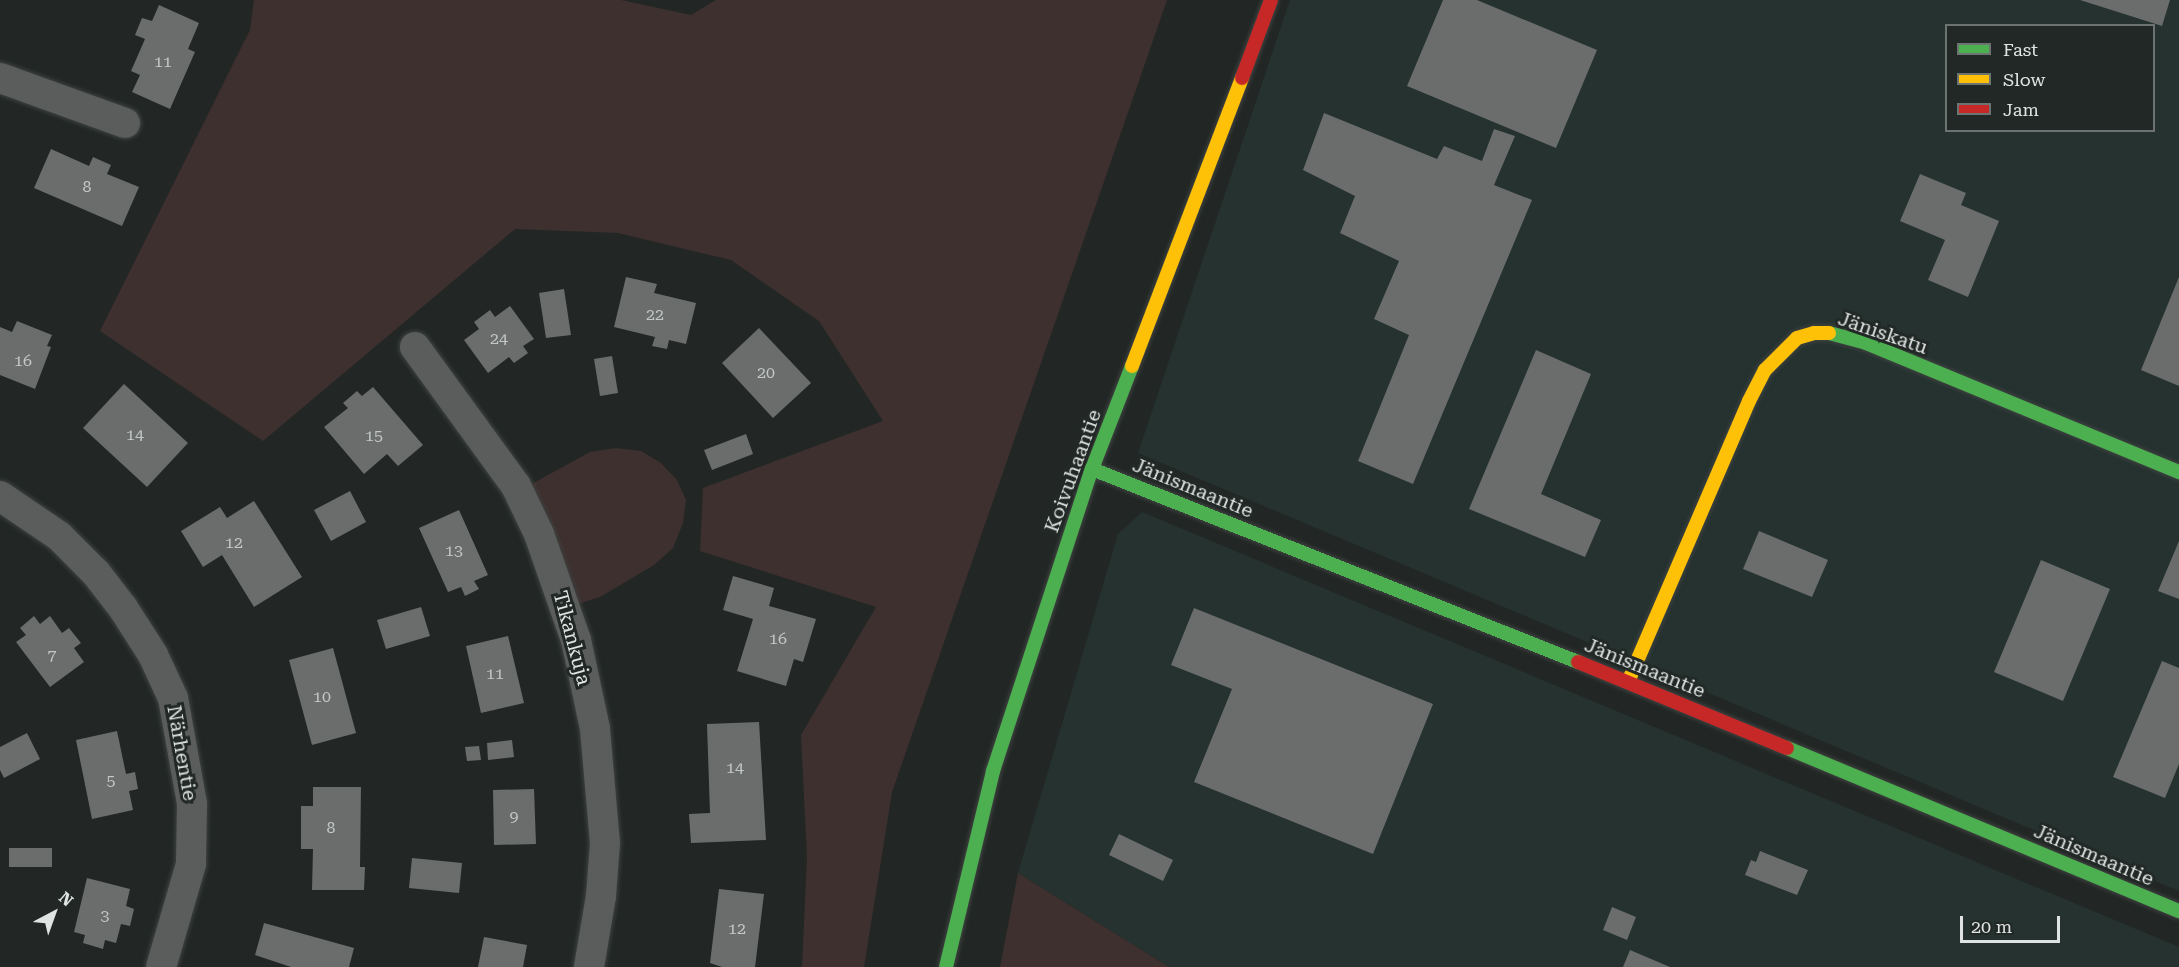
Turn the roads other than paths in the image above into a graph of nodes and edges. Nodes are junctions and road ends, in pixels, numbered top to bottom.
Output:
1 (1271, 0) edge
2 (0, 78) edge
3 (125, 123) dead end
4 (415, 347) dead end
5 (1092, 469) junction
6 (2179, 472) edge
7 (0, 496) edge
8 (1628, 681) junction
9 (2179, 911) edge
10 (161, 967) edge
11 (589, 967) edge
12 (946, 967) edge

1 - 5 street, Koivuhaantie
2 - 3 street
4 - 11 street, Tikankuja
5 - 8 street, Jänismaantie
5 - 12 street, Koivuhaantie
6 - 8 street, Jäniskatu
7 - 10 street, Närhentie
8 - 9 street, Jänismaantie

